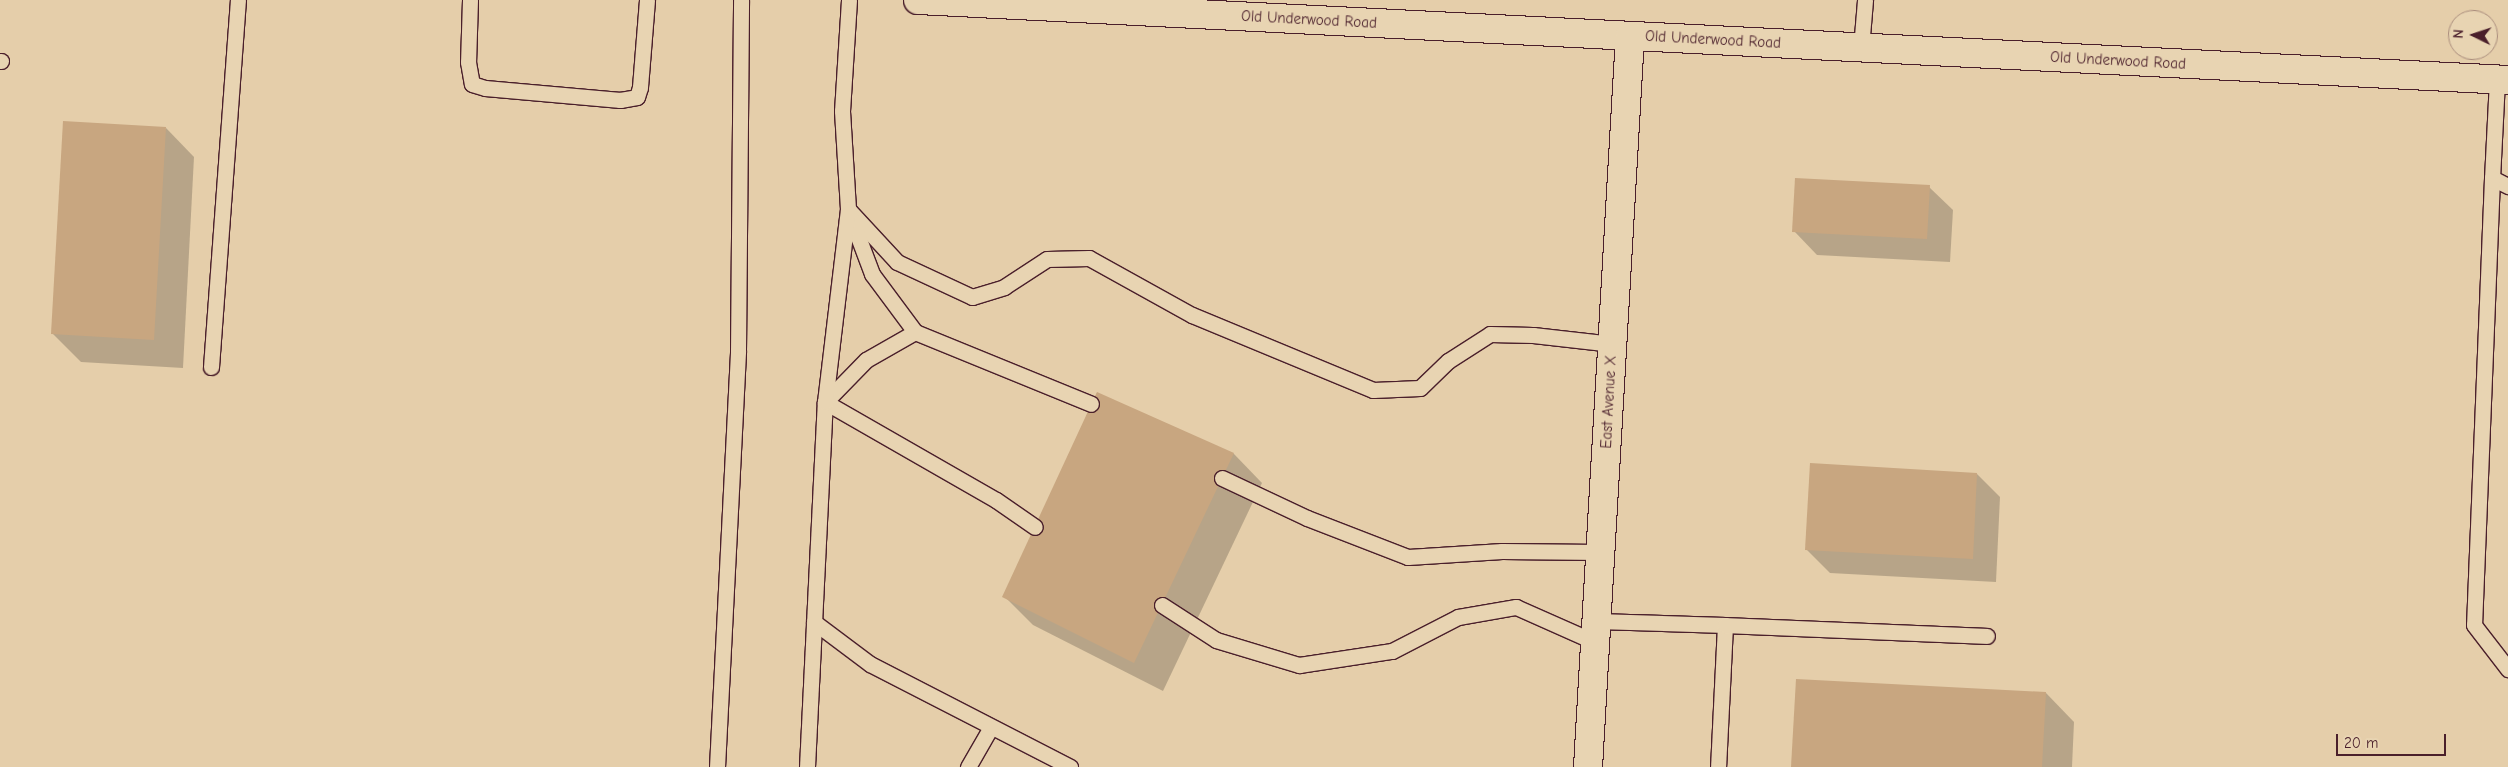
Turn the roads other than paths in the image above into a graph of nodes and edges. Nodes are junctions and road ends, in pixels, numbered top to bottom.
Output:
1 (238, 0) edge
2 (470, 0) edge
3 (647, 0) edge
4 (741, 0) edge
5 (849, 0) edge
6 (918, 0) edge
7 (1865, 0) edge
8 (1630, 36) junction
9 (1861, 48) junction
10 (2502, 80) edge
11 (2492, 178) junction
12 (2508, 186) edge
13 (848, 209) junction
14 (915, 332) junction
15 (1612, 344) junction
16 (211, 367) dead end
17 (825, 402) junction
18 (1091, 404) dead end
19 (1222, 478) dead end
20 (1035, 527) dead end
21 (1600, 552) junction
22 (1162, 605) dead end
23 (814, 622) junction
24 (1725, 625) junction
25 (1595, 632) junction
26 (1987, 636) dead end
27 (2508, 669) edge
28 (991, 727) junction
29 (716, 767) edge
30 (807, 767) edge
31 (968, 767) edge
32 (1070, 767) edge
33 (1588, 767) edge
34 (1718, 767) edge

1 - 16 lane
2 - 3 lane
4 - 29 lane
5 - 13 lane
6 - 8 street, Old Underwood Road
7 - 9 lane
8 - 9 street, Old Underwood Road
8 - 15 street, East Avenue X
9 - 10 street, Old Underwood Road
10 - 11 lane
11 - 12 lane
11 - 27 lane
13 - 14 lane
13 - 15 lane
13 - 17 lane
14 - 17 lane
14 - 18 lane
15 - 21 street, East Avenue X
17 - 20 lane
17 - 23 lane
19 - 21 lane
21 - 25 street, East Avenue X
22 - 25 lane
23 - 28 lane
23 - 30 lane
24 - 25 lane
24 - 26 lane
24 - 34 lane
25 - 33 street, East Avenue X
28 - 31 lane
28 - 32 lane

